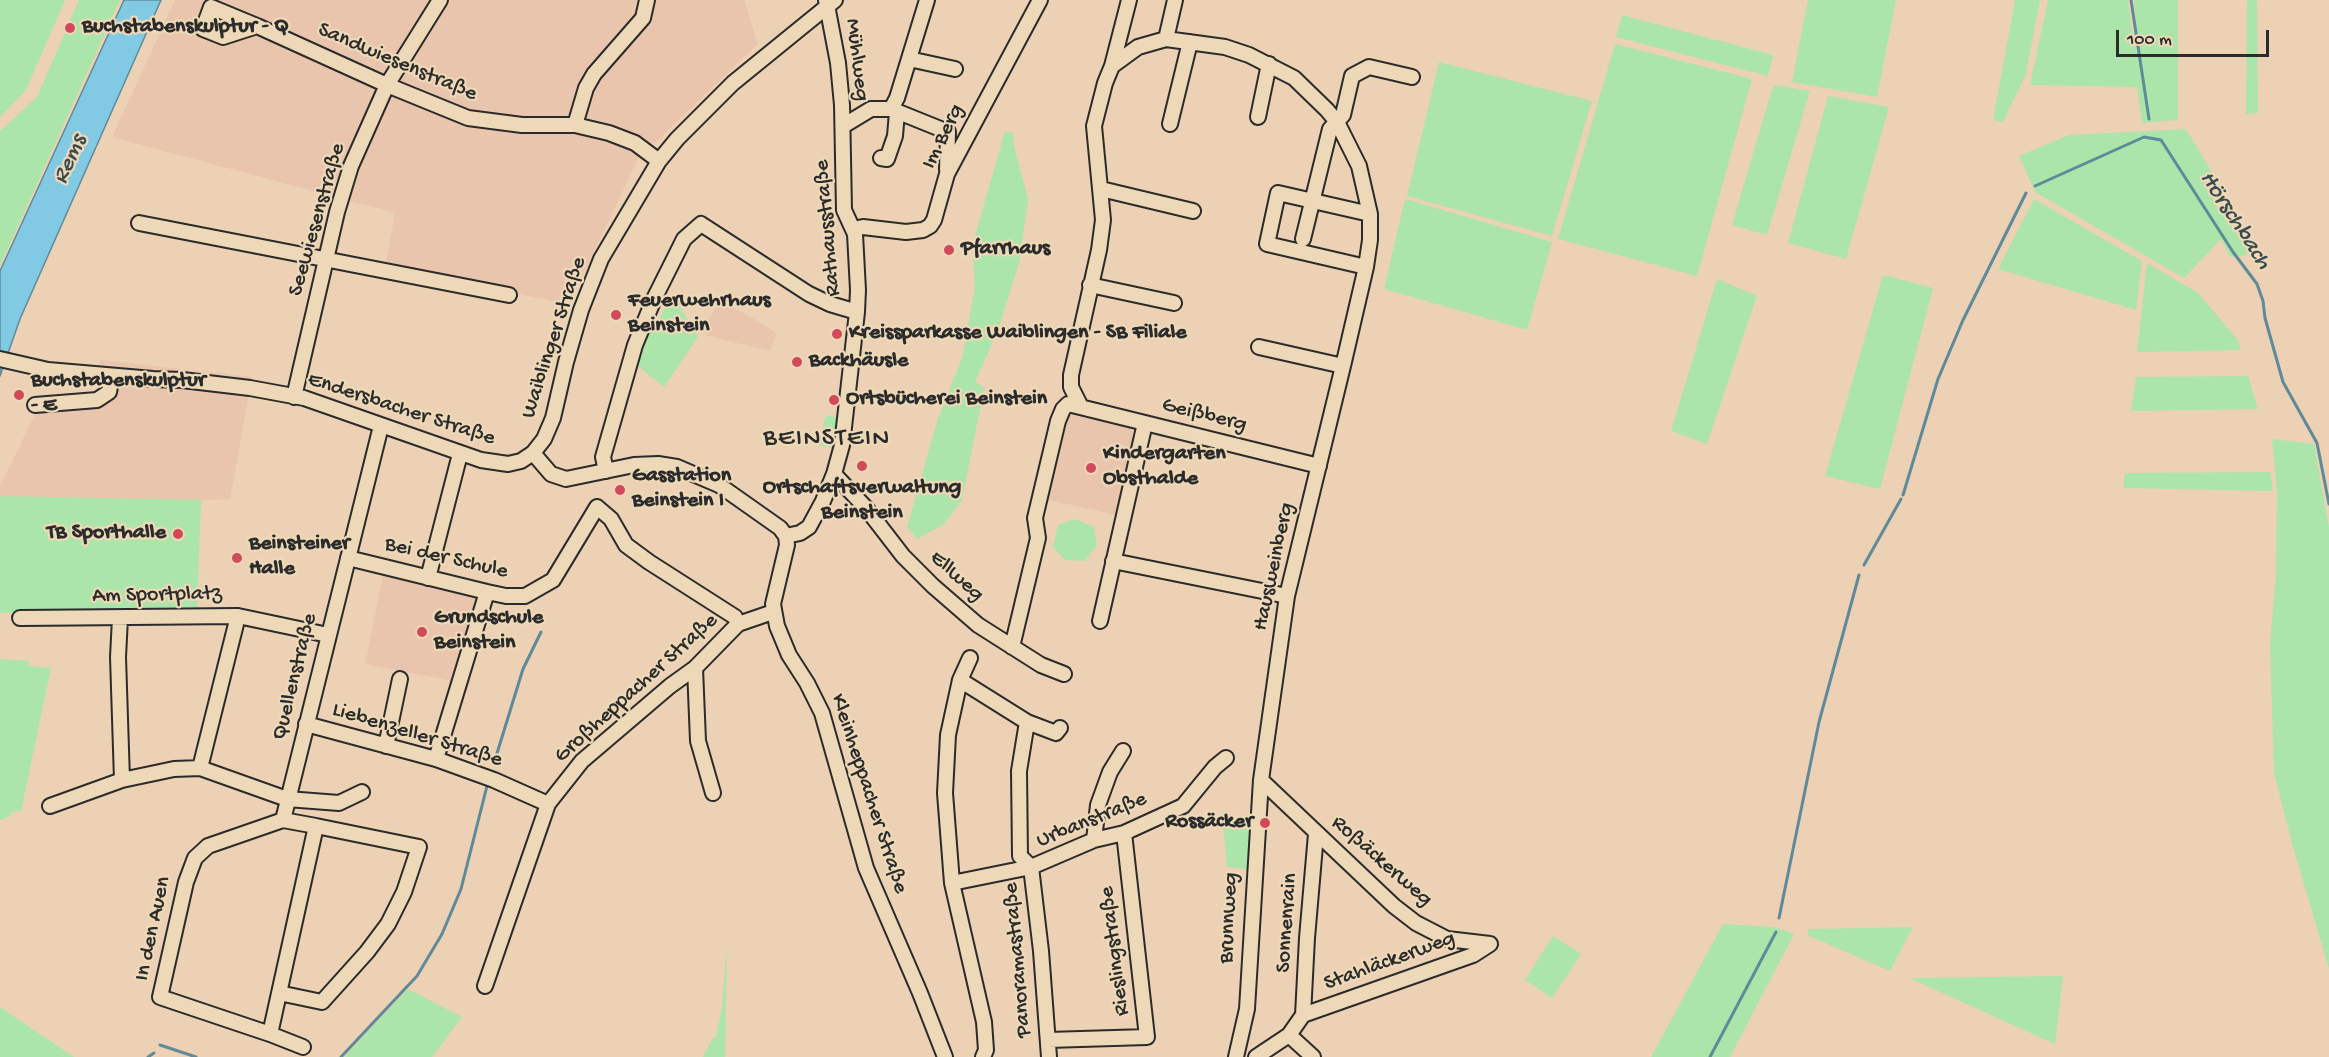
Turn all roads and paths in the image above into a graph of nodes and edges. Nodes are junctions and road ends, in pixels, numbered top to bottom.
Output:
1 (440, 0) edge
2 (647, 0) edge
3 (927, 0) edge
4 (1040, 0) edge
5 (1129, 0) edge
6 (1175, 0) edge
7 (829, 2) edge
8 (257, 26) dead end
9 (1166, 39) junction
10 (1190, 42) junction
11 (909, 59) junction
12 (1269, 64) junction
13 (1113, 66) junction
14 (955, 69) dead end
15 (1412, 77) dead end
16 (387, 85) junction
17 (894, 110) junction
18 (1258, 117) dead end
19 (1337, 123) junction
20 (1170, 124) dead end
21 (575, 125) junction
22 (843, 126) junction
23 (881, 159) dead end
24 (659, 161) junction
25 (947, 174) junction
26 (1101, 189) junction
27 (1312, 201) junction
28 (1193, 211) dead end
29 (1370, 213) junction
30 (139, 223) dead end
31 (854, 229) junction
32 (1303, 239) dead end
33 (326, 258) junction
34 (1366, 267) junction
35 (1090, 285) junction
36 (508, 295) dead end
37 (1173, 303) dead end
38 (857, 312) junction
39 (1259, 347) dead end
40 (7, 361) edge
41 (1343, 366) junction
42 (112, 376) junction
43 (294, 396) junction
44 (34, 405) dead end
45 (1081, 407) junction
46 (1145, 423) junction
47 (381, 426) junction
48 (533, 453) junction
49 (460, 454) junction
50 (1318, 466) junction
51 (606, 471) junction
52 (834, 474) junction
53 (786, 536) junction
54 (348, 558) junction
55 (1113, 561) junction
56 (428, 578) junction
57 (487, 592) junction
58 (1287, 596) junction
59 (773, 612) junction
60 (238, 616) junction
61 (20, 618) dead end
62 (120, 618) junction
63 (1100, 621) dead end
64 (738, 624) junction
65 (328, 635) junction
66 (1012, 647) junction
67 (970, 658) dead end
68 (695, 668) junction
69 (1064, 674) dead end
70 (400, 679) dead end
71 (960, 680) junction
72 (1027, 722) junction
73 (306, 724) junction
74 (1060, 728) dead end
75 (386, 746) junction
76 (1124, 751) dead end
77 (1226, 758) dead end
78 (436, 759) junction
79 (200, 768) junction
80 (122, 780) junction
81 (1261, 780) junction
82 (362, 792) dead end
83 (713, 793) dead end
84 (287, 799) junction
85 (548, 804) junction
86 (50, 806) dead end
87 (283, 820) junction
88 (316, 826) junction
89 (1124, 833) junction
90 (1316, 834) junction
91 (1094, 840) junction
92 (1031, 867) junction
93 (952, 883) junction
94 (1453, 940) junction
95 (1490, 944) joint
96 (1464, 958) junction
97 (485, 986) dead end
98 (279, 993) junction
99 (1303, 1015) junction
100 (270, 1034) junction
101 (1288, 1035) junction
102 (1048, 1040) junction
103 (303, 1047) dead end
104 (945, 1057) edge
105 (983, 1057) edge
106 (1049, 1057) edge
107 (1236, 1057) edge
108 (1256, 1057) edge
109 (1313, 1057) edge

1 - 16 street, Seewiesenstraße
2 - 21 street
3 - 11 street
4 - 25 street, Im Berg
5 - 13 street
6 - 9 street
7 - 22 street, Mühlweg
7 - 24 street, Waiblinger Straße
8 - 16 street, Sandwiesenstraße
9 - 10 street, Hausweinberg
9 - 13 street, Hausweinberg
10 - 12 street, Hausweinberg
10 - 20 street
11 - 14 street
11 - 17 street
12 - 18 street
12 - 19 street, Hausweinberg
13 - 26 street
15 - 19 street
16 - 21 street, Sandwiesenstraße
16 - 33 street, Seewiesenstraße
17 - 22 street, Rathausstraße
17 - 23 street
17 - 25 street
19 - 27 street
19 - 29 street, Hausweinberg
21 - 24 street, Sandwiesenstraße
22 - 31 street, Rathausstraße
24 - 48 street, Waiblinger Straße
25 - 31 street, Im Berg
26 - 28 street
26 - 35 street
27 - 29 street
27 - 32 street
27 - 34 street
29 - 34 street, Hausweinberg
30 - 33 street
31 - 38 street, Rathausstraße
33 - 36 street
33 - 43 street, Seewiesenstraße
34 - 41 street, Hausweinberg
35 - 37 street
35 - 45 street
38 - 51 street
38 - 52 street, Rathausstraße
39 - 41 street
40 - 42 street, Endersbacher Straße
41 - 50 street, Hausweinberg
42 - 43 street, Endersbacher Straße
42 - 44 street
43 - 47 street, Endersbacher Straße
45 - 46 street, Geißberg
45 - 66 street
46 - 50 street, Geißberg
46 - 55 street
47 - 49 street, Endersbacher Straße
47 - 54 street, Quellenstraße
48 - 49 street, Endersbacher Straße
48 - 51 street
49 - 56 street
50 - 58 street, Hausweinberg
51 - 53 street
52 - 53 street, Rathausstraße
52 - 66 street, Ellweg
53 - 59 street
54 - 56 street, Bei der Schule
54 - 65 street, Quellenstraße
55 - 58 street
55 - 63 street
56 - 57 street, Bei der Schule
57 - 64 street, Bei der Schule
57 - 78 street
58 - 81 street, Hausweinberg
59 - 64 street, Großheppacher Straße
59 - 104 street, Kleinheppacher Straße
60 - 62 street, Am Sportplatz
60 - 65 street, Am Sportplatz
60 - 79 street
61 - 62 street, Am Sportplatz
62 - 80 street
64 - 68 street, Großheppacher Straße
65 - 73 street, Quellenstraße
66 - 69 street, Ellweg
67 - 71 street
68 - 83 street
68 - 85 street, Großheppacher Straße
70 - 75 street
71 - 72 street
71 - 93 street
72 - 74 street
72 - 92 street, Panoramastraße
73 - 75 street, Liebenzeller Straße
73 - 84 street, Quellenstraße
75 - 78 street, Liebenzeller Straße
76 - 91 street
77 - 89 street, Urbanstraße
78 - 85 street, Liebenzeller Straße
79 - 80 street
79 - 84 street
80 - 86 street
81 - 90 street, Roßäckerweg
81 - 107 street, Brunnweg
82 - 84 street
84 - 87 street
85 - 97 street, Großheppacher Straße
87 - 88 street, In den Auen
87 - 100 street, In den Auen
88 - 98 street
88 - 98 street, In den Auen
89 - 91 street, Urbanstraße
89 - 102 street, Rieslingstraße
90 - 94 street, Roßäckerweg
90 - 99 street, Sonnenrain
91 - 92 street, Urbanstraße
92 - 93 street, Urbanstraße
92 - 102 street, Panoramastraße
93 - 105 street
94 - 95 street, Roßäckerweg
94 - 96 street
95 - 96 street, Stahläckerweg
96 - 99 street, Stahläckerweg
98 - 100 street
99 - 101 street
100 - 103 street
101 - 108 street
101 - 109 street
102 - 106 street, Panoramastraße

